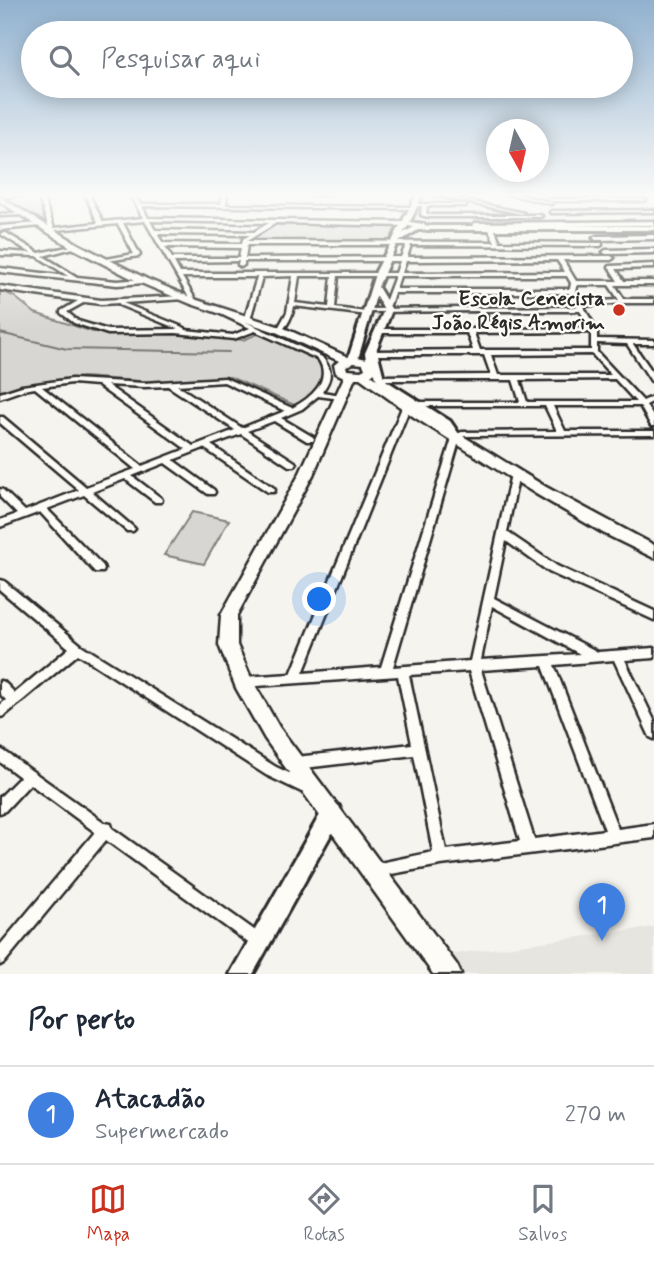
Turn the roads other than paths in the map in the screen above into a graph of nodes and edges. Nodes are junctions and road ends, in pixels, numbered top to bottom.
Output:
1 (18, 239) edge
2 (64, 239) edge
3 (129, 239) edge
4 (159, 239) edge
5 (248, 239) edge
6 (395, 239) edge
7 (398, 239) edge
8 (496, 239) edge
9 (617, 239) edge
10 (598, 241) junction
11 (393, 243) junction
12 (409, 244) junction
13 (490, 244) junction
14 (498, 244) junction
15 (162, 245) junction
16 (244, 245) junction
17 (75, 246) junction
18 (0, 251) edge
19 (654, 251) edge
20 (606, 252) junction
21 (40, 256) junction
22 (404, 258) junction
23 (486, 258) junction
24 (496, 258) junction
25 (559, 258) junction
26 (611, 258) junction
27 (386, 259) junction
28 (170, 260) junction
29 (242, 260) junction
30 (103, 261) junction
31 (654, 266) edge
32 (615, 268) junction
33 (0, 270) edge
34 (485, 274) junction
35 (493, 274) junction
36 (568, 274) junction
37 (180, 275) junction
38 (239, 275) junction
39 (260, 275) junction
40 (296, 275) junction
41 (335, 275) junction
42 (379, 275) junction
43 (399, 275) junction
44 (77, 278) junction
45 (144, 281) junction
46 (611, 283) junction
47 (622, 283) junction
48 (654, 283) edge
49 (573, 287) junction
50 (0, 288) edge
51 (374, 288) junction
52 (393, 292) junction
53 (482, 292) junction
54 (491, 292) junction
55 (183, 298) junction
56 (83, 300) junction
57 (157, 300) junction
58 (654, 301) edge
59 (113, 302) junction
60 (194, 302) junction
61 (620, 302) junction
62 (291, 304) junction
63 (581, 306) junction
64 (388, 308) junction
65 (332, 309) junction
66 (138, 310) junction
67 (485, 310) junction
68 (367, 312) junction
69 (251, 324) junction
70 (280, 330) junction
71 (470, 330) junction
72 (488, 330) junction
73 (594, 330) junction
74 (380, 331) junction
75 (190, 332) junction
76 (595, 341) junction
77 (629, 342) junction
78 (654, 342) edge
79 (477, 352) junction
80 (487, 352) junction
81 (594, 352) junction
82 (346, 362) junction
83 (366, 363) junction
84 (644, 364) junction
85 (654, 365) edge
86 (495, 377) junction
87 (516, 377) junction
88 (615, 377) junction
89 (380, 378) junction
90 (654, 379) edge
91 (97, 381) junction
92 (169, 383) junction
93 (36, 386) junction
94 (317, 394) junction
95 (0, 396) edge
96 (341, 397) junction
97 (654, 398) edge
98 (440, 404) junction
99 (524, 404) junction
100 (548, 404) junction
101 (642, 404) junction
102 (410, 405) junction
103 (292, 411) junction
104 (432, 414) junction
105 (275, 418) junction
106 (0, 419) edge
107 (654, 424) edge
108 (241, 431) junction
109 (654, 433) edge
110 (562, 434) junction
111 (456, 438) junction
112 (310, 439) dead end
113 (205, 446) junction
114 (193, 450) junction
115 (168, 461) junction
116 (292, 464) dead end
117 (142, 470) junction
118 (515, 474) junction
119 (127, 476) junction
120 (271, 490) dead end
121 (0, 492) edge
122 (85, 492) junction
123 (211, 492) dead end
124 (158, 500) dead end
125 (42, 509) junction
126 (23, 514) junction
127 (0, 524) edge
128 (130, 529) dead end
129 (503, 534) junction
130 (654, 552) edge
131 (99, 569) dead end
132 (0, 584) edge
133 (491, 601) junction
134 (654, 616) edge
135 (77, 648) junction
136 (654, 653) edge
137 (617, 655) junction
138 (597, 657) junction
139 (547, 661) junction
140 (474, 667) junction
141 (403, 672) junction
142 (386, 673) junction
143 (295, 678) junction
144 (243, 682) junction
145 (0, 686) edge
146 (14, 700) junction
147 (0, 712) edge
148 (654, 733) edge
149 (419, 749) junction
150 (0, 755) edge
151 (290, 758) junction
152 (271, 771) junction
153 (29, 776) junction
154 (325, 804) junction
155 (0, 806) edge
156 (106, 829) junction
157 (654, 831) edge
158 (614, 836) junction
159 (529, 847) junction
160 (441, 858) junction
161 (372, 871) junction
162 (259, 942) junction
163 (0, 957) edge
164 (241, 974) edge
165 (448, 974) edge

1 - 21 street
2 - 17 main road
3 - 30 street
4 - 15 street
5 - 16 street
6 - 11 main road
7 - 11 main road
8 - 14 street
9 - 10 street
10 - 14 street
10 - 20 street
11 - 12 street
11 - 16 street
11 - 27 main road
12 - 13 street
12 - 22 street
13 - 14 street
13 - 24 street
15 - 16 street
15 - 28 street
16 - 29 street
17 - 21 street
17 - 30 main road
18 - 21 street
19 - 20 street
20 - 26 street
21 - 44 street
22 - 23 street
22 - 27 street
22 - 43 street
23 - 24 street
23 - 35 street
24 - 25 street
25 - 26 street
25 - 36 street
26 - 32 street
27 - 29 street
27 - 42 main road
28 - 29 street
28 - 37 street
29 - 38 street
30 - 45 main road
31 - 32 street
32 - 47 street
33 - 44 street
34 - 35 street
34 - 43 street
34 - 54 street
35 - 36 street
36 - 49 street
37 - 38 street
37 - 60 street
38 - 39 street
39 - 40 street
39 - 69 street
40 - 41 street
40 - 62 street
41 - 42 street
41 - 65 street
42 - 43 street
42 - 51 main road
43 - 52 street
44 - 45 street
45 - 55 main road
46 - 47 street
46 - 49 street
46 - 61 street
47 - 48 street
49 - 54 street
49 - 63 street
50 - 56 street
51 - 64 main road
51 - 68 main road
52 - 53 street
52 - 64 street
53 - 54 street
53 - 67 street
55 - 57 street
55 - 60 main road
56 - 59 street
56 - 75 street
57 - 59 street
57 - 66 street
58 - 61 street
59 - 66 street
60 - 69 main road
61 - 63 street
62 - 65 street
62 - 70 street
63 - 67 street
63 - 73 street
64 - 67 street
64 - 68 street
64 - 74 main road
65 - 68 street
66 - 75 street
67 - 72 street
68 - 82 main road
69 - 70 main road
69 - 75 street
69 - 94 street
70 - 82 main road
71 - 72 street
71 - 74 street
71 - 79 street
72 - 73 street
73 - 76 street
74 - 83 main road
76 - 77 street
76 - 81 street
77 - 78 street
77 - 84 street
79 - 80 street
79 - 83 street
80 - 81 street
80 - 86 street
81 - 88 street
82 - 83 main road
82 - 83 main road
83 - 89 street
83 - 96 main road
83 - 102 main road
84 - 85 street
84 - 90 street
86 - 87 street
86 - 89 street
87 - 88 street
87 - 99 street
88 - 101 street
89 - 102 street
91 - 92 street
91 - 93 street
91 - 114 street
92 - 103 street
92 - 108 street
93 - 95 street
93 - 117 street
94 - 96 street
94 - 103 street
96 - 144 main road
97 - 101 street
98 - 99 street
98 - 102 street
98 - 104 street
99 - 100 street
100 - 101 street
100 - 110 street
101 - 107 street
102 - 104 street
102 - 111 main road
102 - 143 street
103 - 105 street
104 - 111 street
105 - 108 street
105 - 112 street
106 - 122 street
108 - 113 street
108 - 116 street
109 - 110 street
110 - 111 street
111 - 118 main road
111 - 142 street
113 - 114 street
113 - 120 street
114 - 115 street
115 - 117 street
115 - 123 street
117 - 119 street
118 - 129 street
118 - 130 main road
119 - 122 street
119 - 124 street
121 - 126 street
122 - 125 street
122 - 128 street
125 - 126 street
125 - 131 street
126 - 127 street
129 - 133 street
129 - 134 street
132 - 135 street
133 - 138 street
133 - 140 street
135 - 146 street
135 - 152 street
136 - 137 street
137 - 138 street
137 - 148 street
138 - 139 street
139 - 140 street
139 - 158 street
140 - 141 street
140 - 159 street
141 - 142 street
141 - 149 street
142 - 143 street
143 - 144 street
144 - 151 main road
145 - 146 street
146 - 147 street
149 - 151 street
149 - 160 street
150 - 153 street
151 - 152 street
151 - 154 main road
152 - 154 street
153 - 155 street
153 - 156 street
154 - 161 main road
154 - 162 main road
156 - 162 street
156 - 163 street
157 - 158 street
158 - 159 street
159 - 160 street
160 - 161 street
161 - 165 main road
162 - 164 main road

